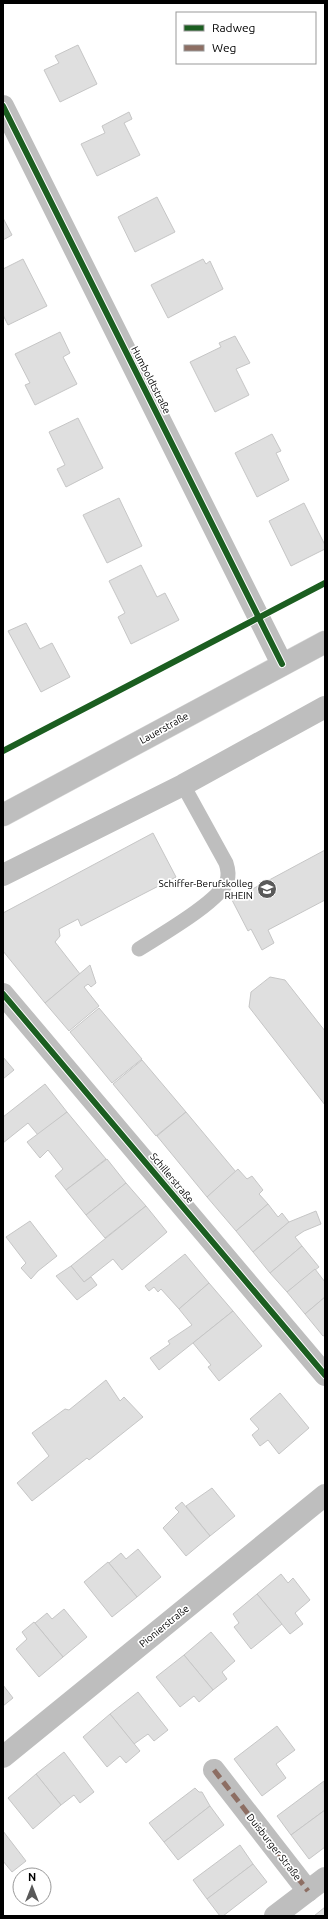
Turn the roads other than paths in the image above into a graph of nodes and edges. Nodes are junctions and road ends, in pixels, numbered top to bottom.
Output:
1 (3, 106) edge
2 (325, 642) edge
3 (282, 664) junction
4 (325, 707) edge
5 (183, 785) junction
6 (3, 815) edge
7 (3, 875) edge
8 (139, 949) dead end
9 (3, 994) edge
10 (325, 1375) edge
11 (325, 1496) edge
12 (3, 1757) edge
13 (214, 1770) dead end
14 (325, 1878) edge
15 (308, 1891) junction
16 (275, 1916) edge

1 - 3 street, Humboldtstraße
2 - 3 street, Lauerstraße
3 - 6 street, Lauerstraße
4 - 5 street
5 - 7 street
5 - 8 lane
9 - 10 street, Schillerstraße
11 - 12 street, Pionierstraße
13 - 15 street, Duisburger Straße
14 - 15 street
15 - 16 street, Duisburger Straße

